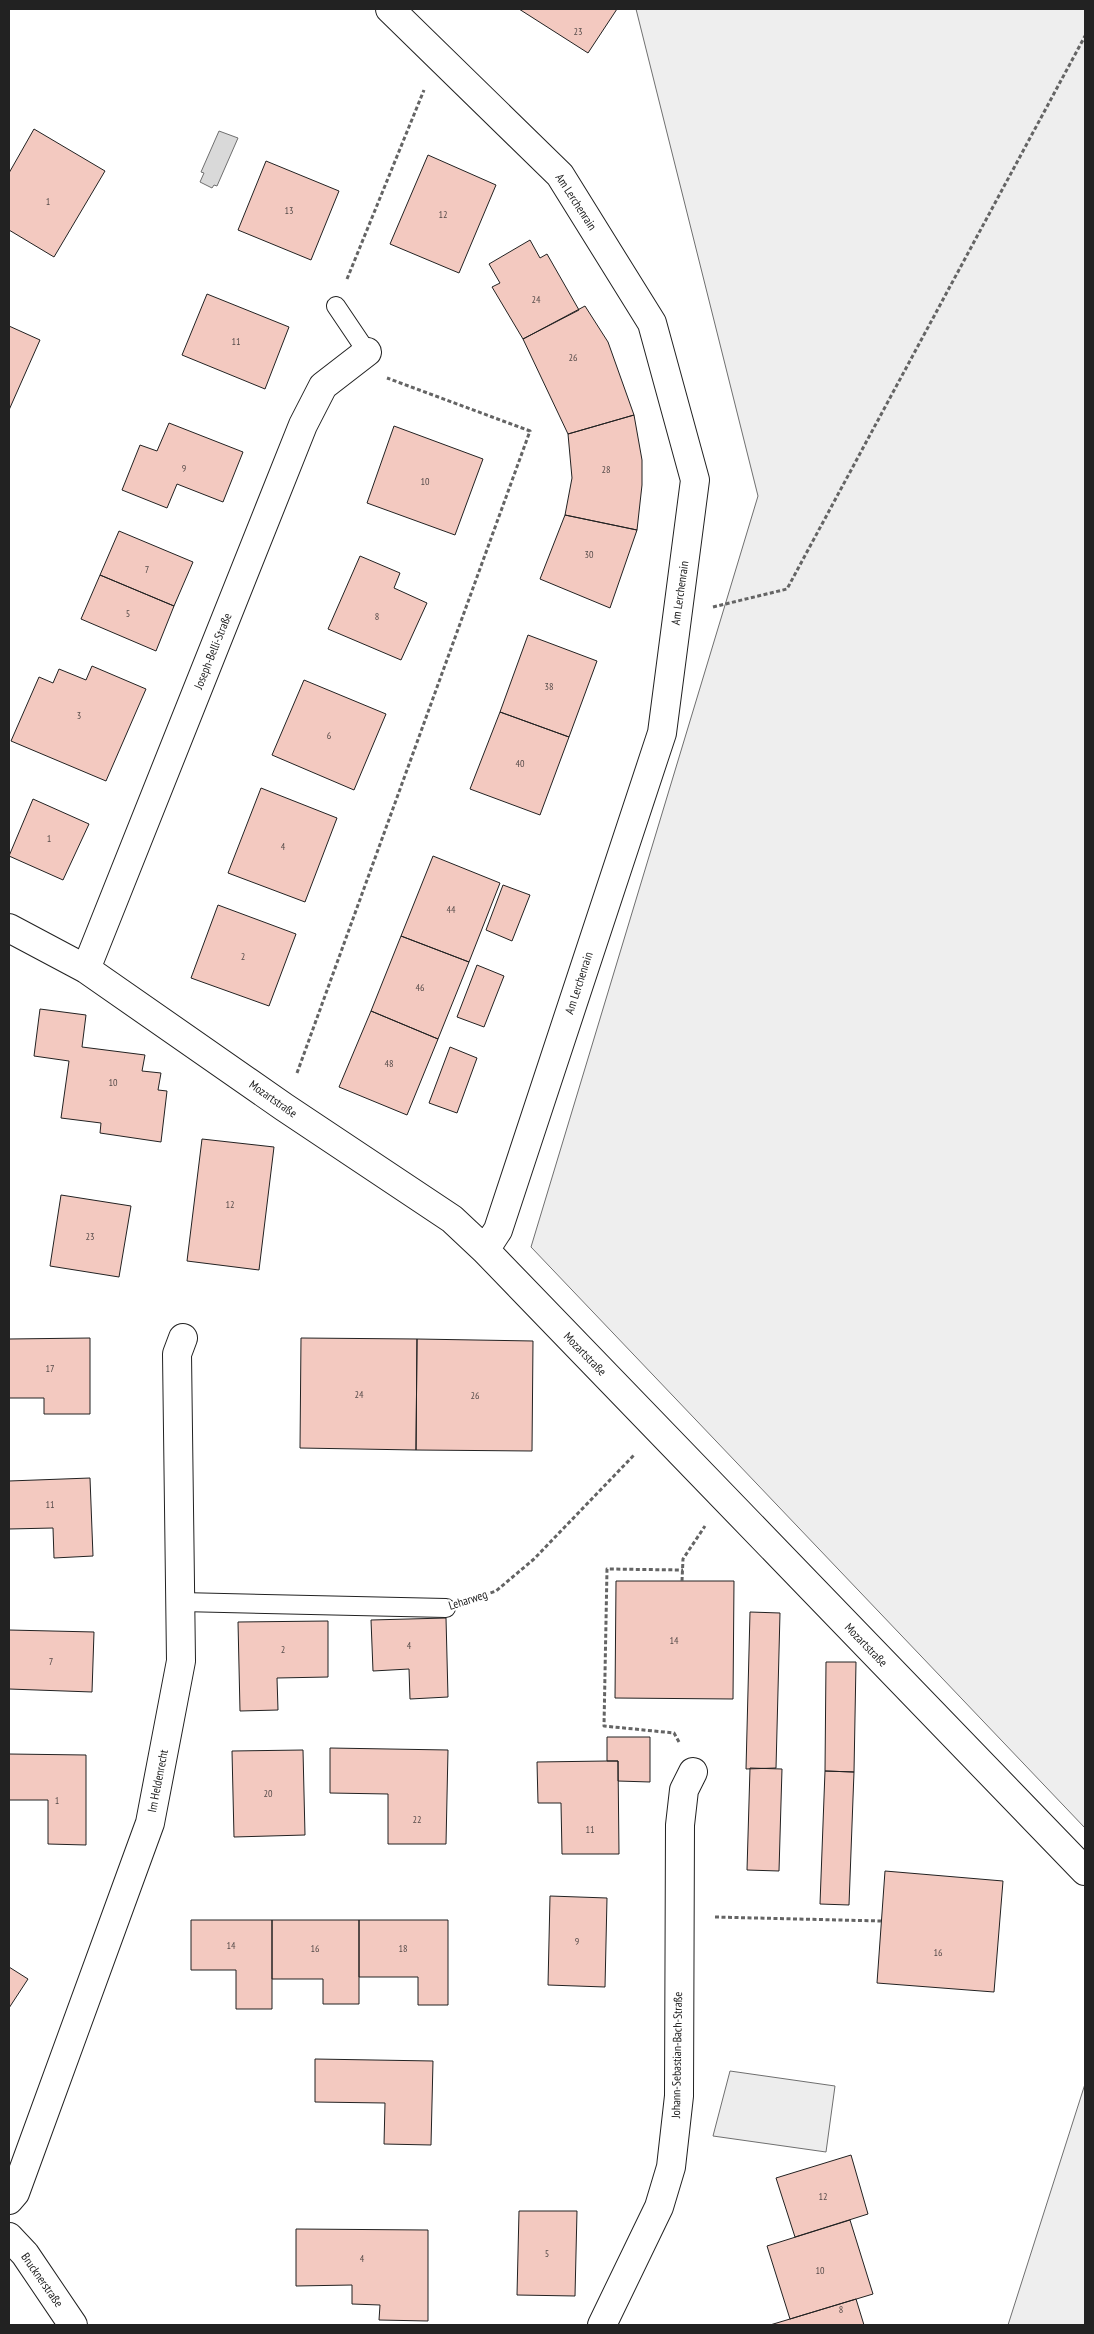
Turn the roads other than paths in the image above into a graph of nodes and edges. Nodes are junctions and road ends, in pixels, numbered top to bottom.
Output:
1 (390, 9) edge
2 (336, 306) road end
3 (367, 352) joint
4 (9, 928) edge
5 (86, 969) junction
6 (485, 1250) junction
7 (183, 1338) dead end
8 (181, 1602) junction
9 (446, 1608) road end
10 (693, 1772) road end
11 (1085, 1871) edge
12 (9, 2200) edge
13 (9, 2237) edge
14 (73, 2325) edge
15 (602, 2325) edge

1 - 6 street, Am Lerchenrain
2 - 3 lane
3 - 5 street, Joseph-Belli-Straße
4 - 5 street, Mozartstraße
5 - 6 street, Mozartstraße
6 - 11 street, Mozartstraße
7 - 8 street, Im Heldenrecht
8 - 9 lane, Leharweg
8 - 12 street, Im Heldenrecht
10 - 15 street, Johann-Sebastian-Bach-Straße
13 - 14 street, Brucknerstraße

